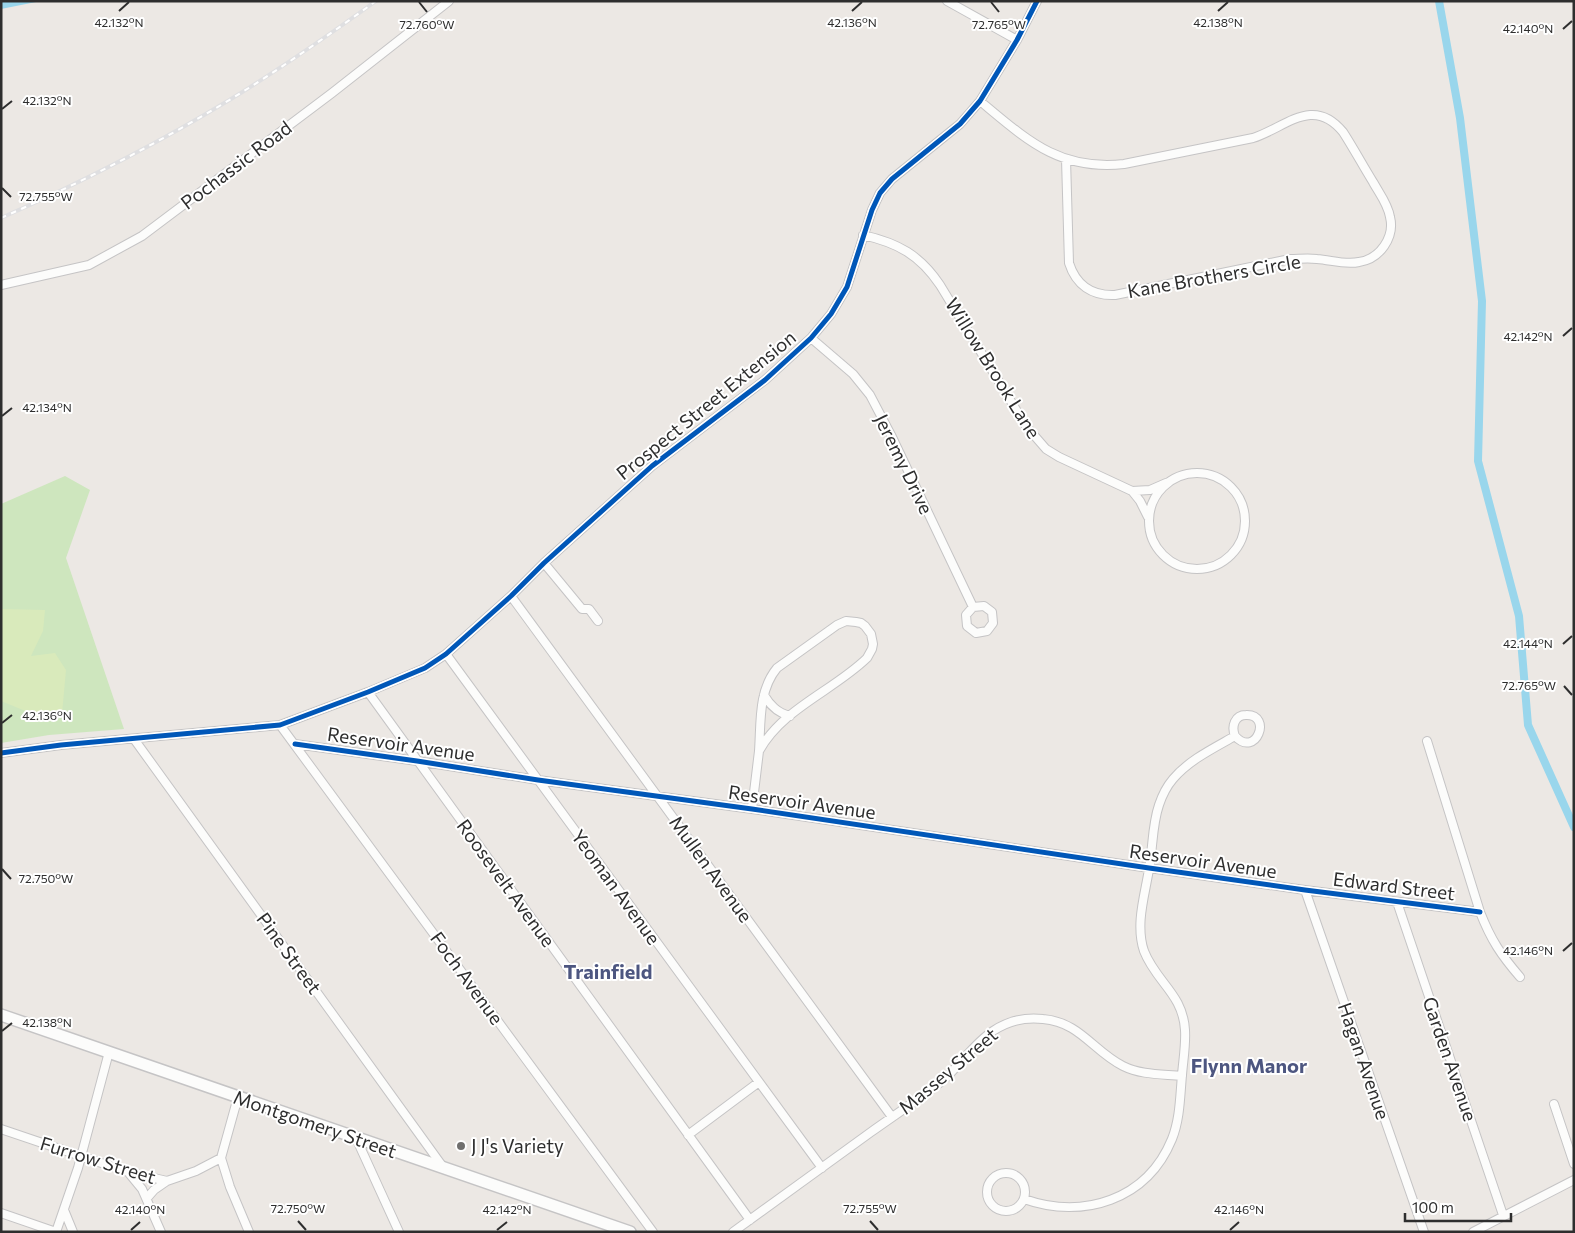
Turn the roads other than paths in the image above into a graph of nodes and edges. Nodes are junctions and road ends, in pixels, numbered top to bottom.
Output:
1 (449, 1) edge
2 (947, 1) edge
3 (1037, 1) edge
4 (1017, 40) junction
5 (980, 101) junction
6 (1066, 159) junction
7 (863, 235) junction
8 (1, 285) edge
9 (811, 338) junction
10 (1166, 483) junction
11 (1132, 491) junction
12 (1148, 517) junction
13 (544, 563) junction
14 (511, 596) junction
15 (973, 607) dead end
16 (598, 621) dead end
17 (446, 654) junction
18 (368, 692) junction
19 (764, 695) junction
20 (790, 716) junction
21 (280, 725) junction
22 (1235, 736) dead end
23 (134, 739) junction
24 (1427, 741) dead end
25 (294, 744) junction
26 (759, 751) junction
27 (1, 753) edge
28 (417, 760) junction
29 (538, 780) junction
30 (658, 797) junction
31 (752, 809) junction
32 (1149, 868) junction
33 (1305, 890) junction
34 (1397, 902) junction
35 (1480, 912) junction
36 (1520, 977) dead end
37 (1, 1015) edge
38 (109, 1052) junction
39 (1182, 1076) junction
40 (759, 1082) junction
41 (238, 1097) junction
42 (1554, 1104) dead end
43 (892, 1117) junction
44 (1, 1129) edge
45 (688, 1135) junction
46 (356, 1138) junction
47 (81, 1157) junction
48 (222, 1158) junction
49 (1574, 1164) edge
50 (444, 1168) junction
51 (822, 1168) junction
52 (128, 1172) junction
53 (1574, 1180) edge
54 (167, 1181) junction
55 (147, 1198) junction
56 (1024, 1200) junction
57 (64, 1210) junction
58 (1, 1213) edge
59 (1503, 1215) junction
60 (750, 1220) junction
61 (56, 1232) edge
62 (73, 1232) edge
63 (162, 1232) edge
64 (249, 1232) edge
65 (399, 1232) edge
66 (630, 1232) edge
67 (653, 1232) edge
68 (734, 1232) edge
69 (1424, 1232) edge
70 (1473, 1232) edge

1 - 8 street, Pochassic Road
2 - 4 street
3 - 4 street, Prospect Street Extension
4 - 5 street, Prospect Street Extension
5 - 6 street, Kane Brothers Circle
5 - 7 street, Prospect Street Extension
6 - 6 street, Kane Brothers Circle
7 - 9 street, Prospect Street Extension
7 - 11 street, Willow Brook Lane
9 - 13 street, Prospect Street Extension
9 - 15 street, Jeremy Drive
10 - 11 street
10 - 12 street
10 - 12 street
11 - 12 street
13 - 14 street, Prospect Street Extension
13 - 16 street
14 - 17 street, Prospect Street Extension
14 - 30 street, Mullen Avenue
17 - 18 street, Prospect Street Extension
17 - 29 street, Yeoman Avenue
18 - 21 street, Prospect Street Extension
18 - 28 street, Roosevelt Avenue
19 - 20 street
19 - 20 street
19 - 26 street
20 - 26 street
21 - 23 street, Prospect Street Extension
21 - 25 street, Foch Avenue
22 - 32 street
23 - 27 street, Prospect Street Extension
23 - 50 street, Pine Street
24 - 35 street
25 - 28 street, Reservoir Avenue
25 - 67 street, Foch Avenue
26 - 31 street
28 - 29 street, Reservoir Avenue
28 - 45 street, Roosevelt Avenue
29 - 30 street, Reservoir Avenue
29 - 40 street, Yeoman Avenue
30 - 31 street, Reservoir Avenue
30 - 43 street, Mullen Avenue
31 - 32 street, Reservoir Avenue
32 - 33 street, Reservoir Avenue
32 - 39 street
33 - 34 street, Edward Street
33 - 69 street, Hagan Avenue
34 - 35 street, Edward Street
34 - 59 street, Garden Avenue
35 - 36 street
37 - 38 main road, Montgomery Street
38 - 41 main road, Montgomery Street
38 - 47 street
39 - 43 street, Massey Street
39 - 56 street
40 - 45 street
40 - 51 street, Yeoman Avenue
41 - 46 main road, Montgomery Street
41 - 48 street
42 - 49 street
43 - 51 street, Massey Street
44 - 47 street, Furrow Street
45 - 60 street, Roosevelt Avenue
46 - 50 main road, Montgomery Street
46 - 65 street
47 - 52 street, Furrow Street
47 - 57 street
48 - 54 street, Furrow Street
48 - 64 street
50 - 66 main road, Montgomery Street
51 - 60 street, Massey Street
52 - 54 street, Furrow Street
52 - 55 street
53 - 59 street
54 - 55 street
55 - 63 street
56 - 56 street
57 - 61 street
57 - 62 street
58 - 61 street
59 - 70 street
60 - 68 street, Massey Street

